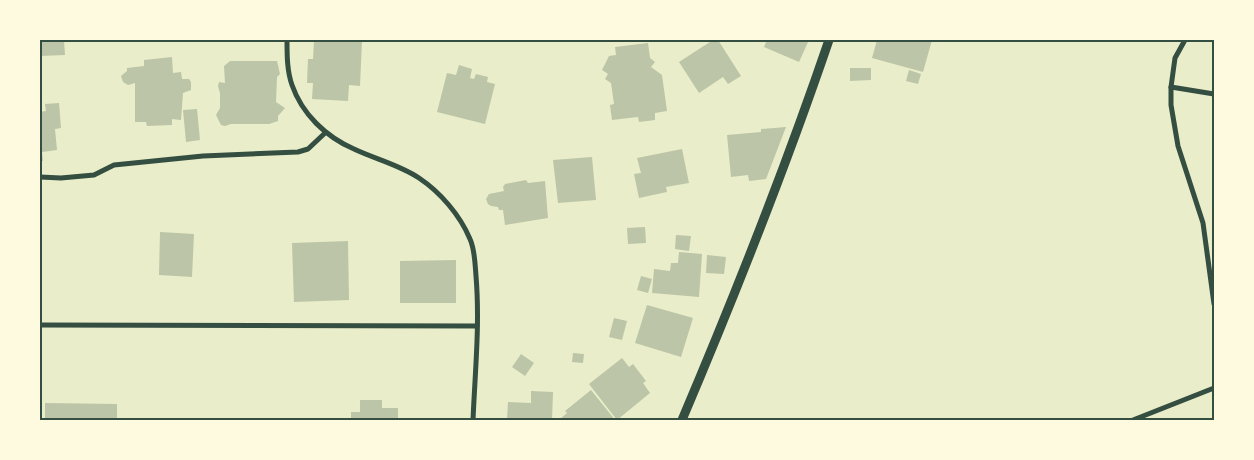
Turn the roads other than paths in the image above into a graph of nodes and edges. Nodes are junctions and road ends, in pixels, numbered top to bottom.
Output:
1 (287, 40) edge
2 (829, 40) edge
3 (1186, 40) edge
4 (1171, 87) junction
5 (1214, 94) edge
6 (325, 132) junction
7 (40, 177) edge
8 (1214, 304) edge
9 (40, 325) edge
10 (478, 326) junction
11 (1214, 388) edge
12 (473, 420) edge
13 (682, 420) edge
14 (1133, 420) edge

1 - 6 street
2 - 13 street
3 - 4 street
4 - 5 street
4 - 8 street
6 - 7 street
6 - 10 street
9 - 10 street
10 - 12 street
11 - 14 street

